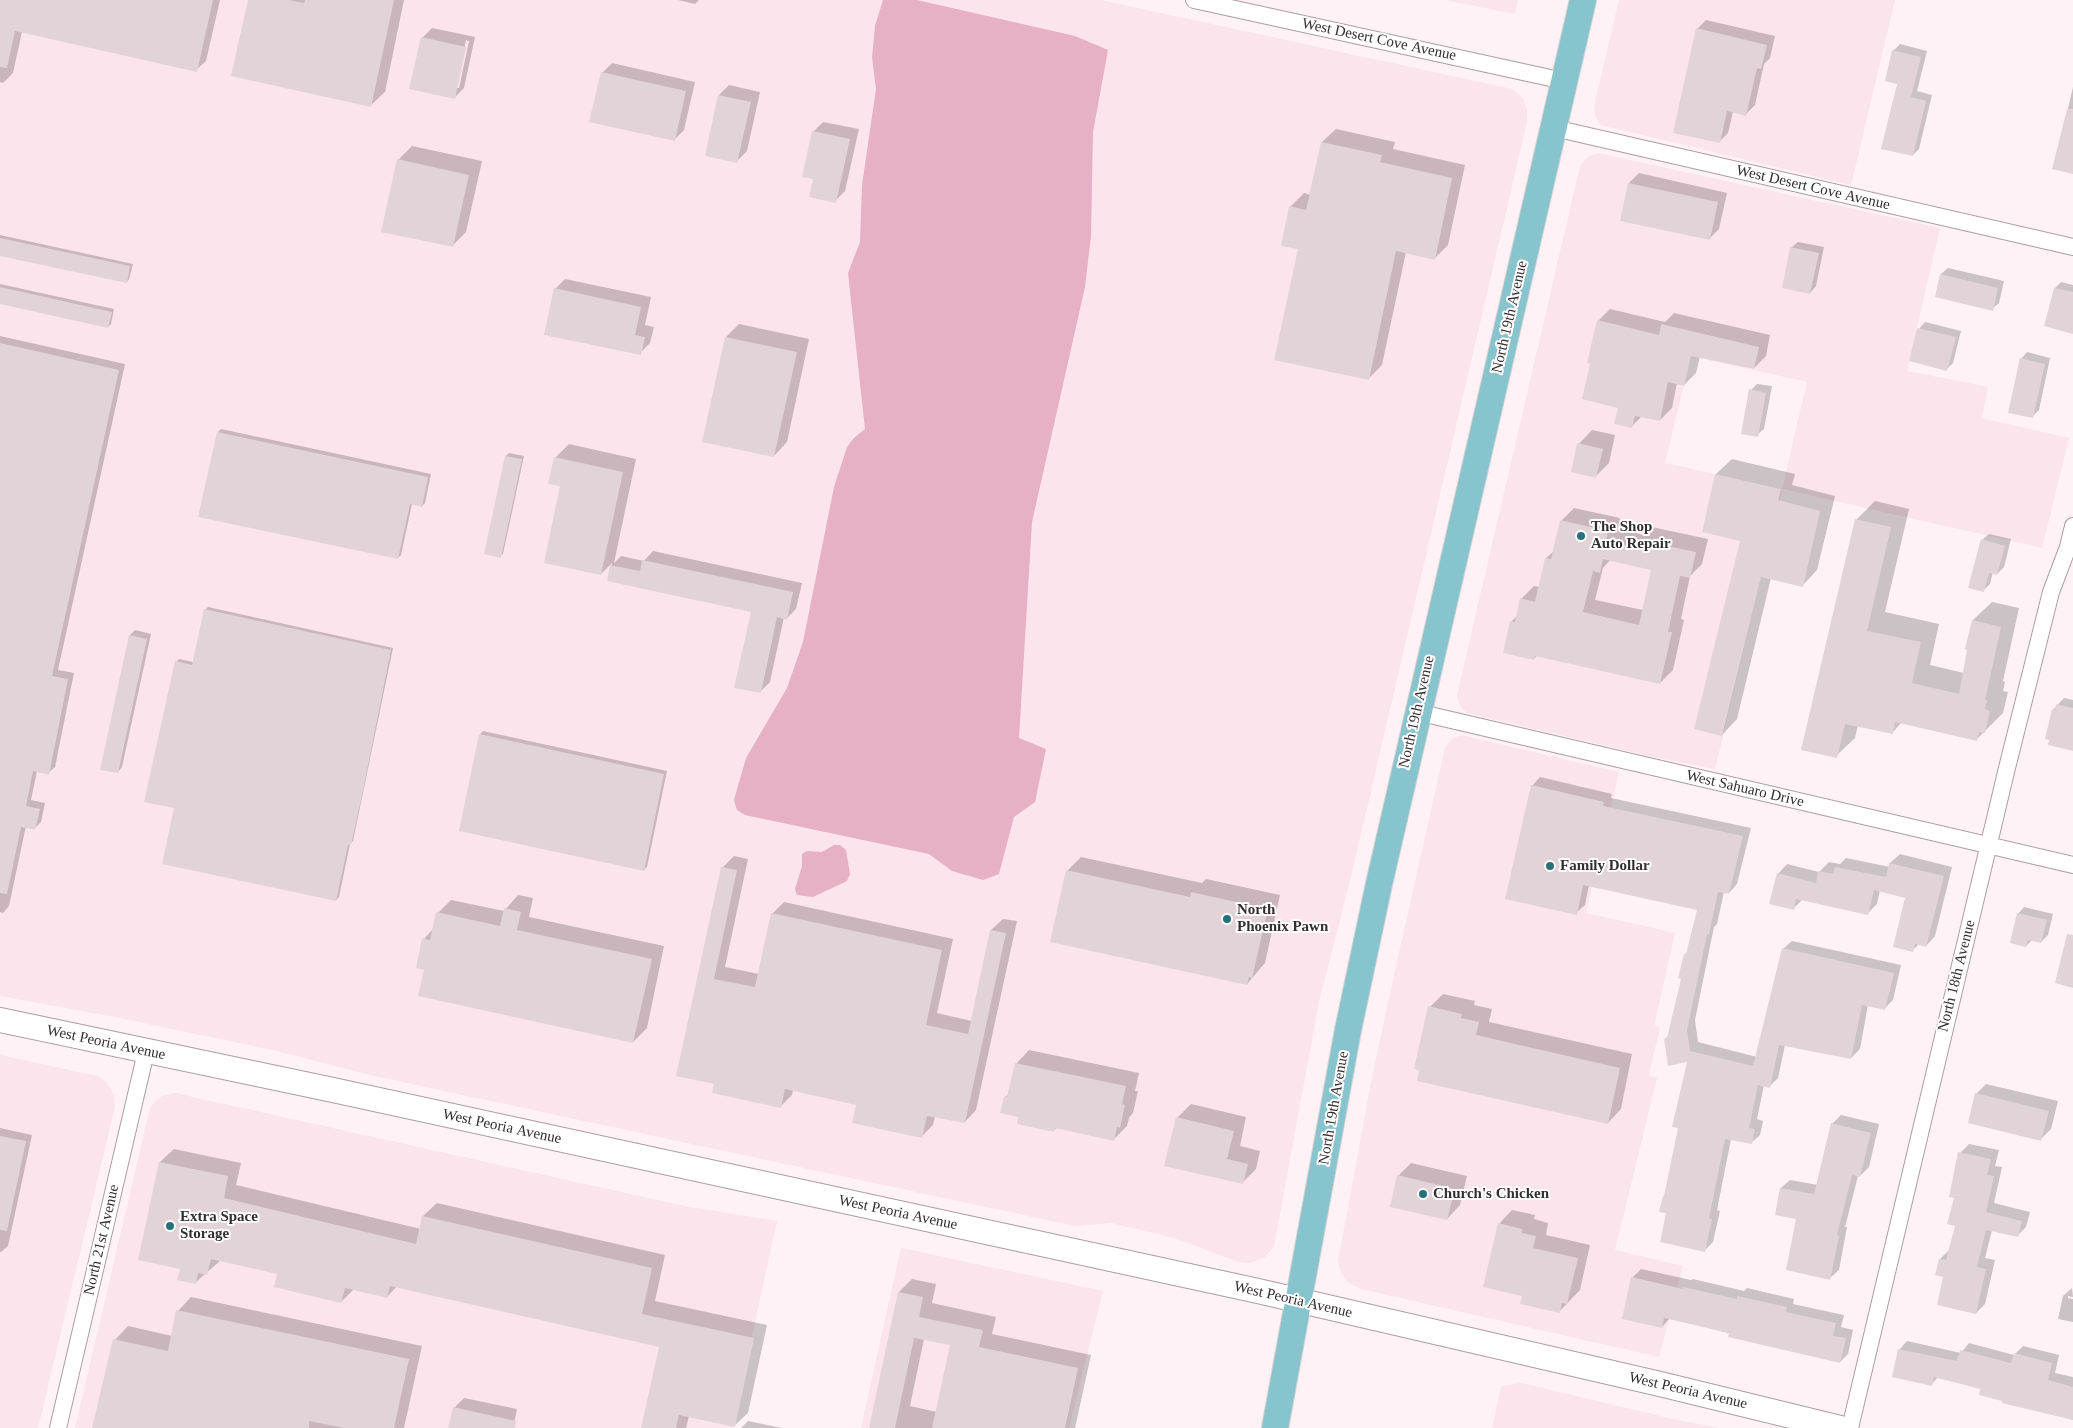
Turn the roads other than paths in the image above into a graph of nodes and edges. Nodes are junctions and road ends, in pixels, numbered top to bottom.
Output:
1 (1194, 0) edge
2 (1583, 0) edge
3 (1564, 80) junction
4 (1554, 128) junction
5 (2073, 247) edge
6 (2073, 526) edge
7 (1417, 712) junction
8 (1988, 846) junction
9 (2073, 865) edge
10 (0, 1020) edge
11 (146, 1052) junction
12 (1300, 1301) junction
13 (1795, 1422) edge
14 (58, 1428) edge
15 (1275, 1428) edge
16 (1840, 1428) edge
17 (1850, 1428) edge

1 - 3 street, West Desert Cove Avenue
2 - 3 main road, North 19th Avenue
3 - 4 main road, North 19th Avenue
4 - 5 street, West Desert Cove Avenue
4 - 7 main road, North 19th Avenue
6 - 8 street, North 18th Avenue
7 - 8 street, West Sahuaro Drive
7 - 12 main road, North 19th Avenue
8 - 9 street, West Sahuaro Drive
8 - 17 street, North 18th Avenue
10 - 11 main road, West Peoria Avenue
11 - 12 main road, West Peoria Avenue
11 - 14 street, North 21st Avenue
12 - 13 main road, West Peoria Avenue
12 - 15 main road, North 19th Avenue
13 - 16 main road, West Peoria Avenue

